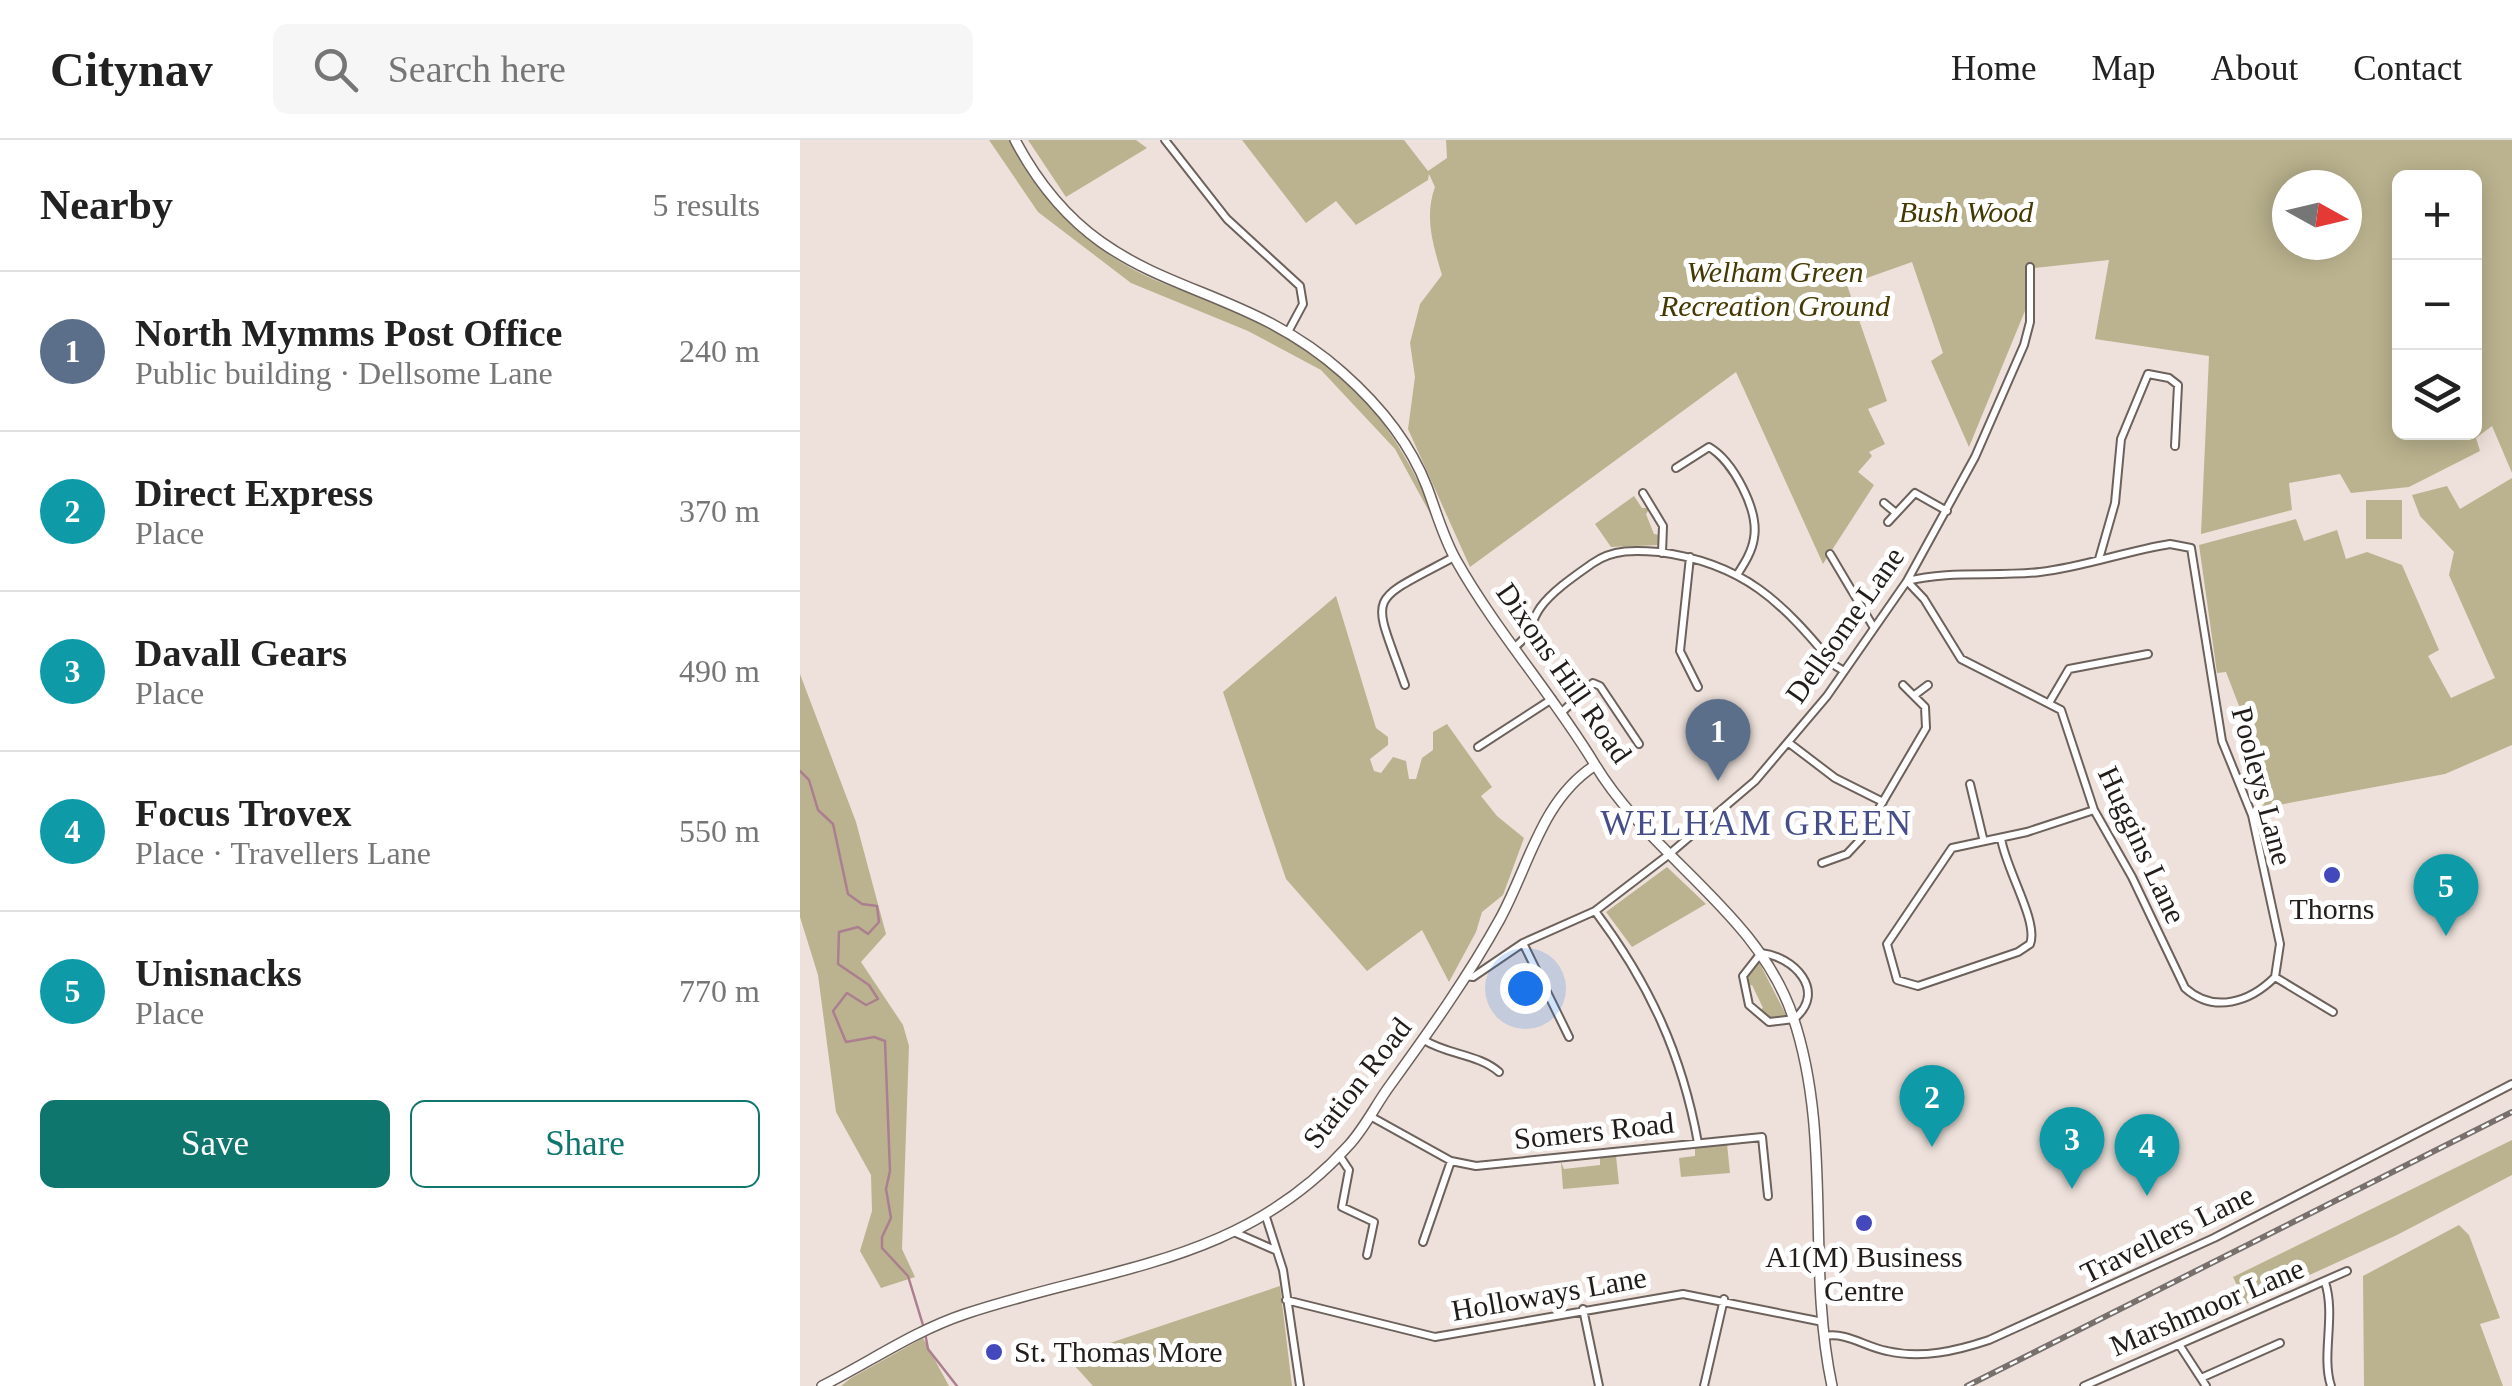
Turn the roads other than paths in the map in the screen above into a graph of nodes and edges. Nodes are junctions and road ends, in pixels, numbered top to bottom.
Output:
1 (1016, 140) edge
2 (1165, 140) edge
3 (2030, 268) dead end
4 (1288, 332) junction
5 (2175, 446) dead end
6 (1676, 468) dead end
7 (1643, 494) dead end
8 (1884, 502) dead end
9 (1947, 511) junction
10 (1896, 513) junction
11 (1888, 522) dead end
12 (1662, 553) junction
13 (1830, 554) dead end
14 (1454, 557) junction
15 (1690, 557) junction
16 (2099, 559) junction
17 (1737, 575) junction
18 (1907, 582) junction
19 (1874, 628) junction
20 (1516, 646) junction
21 (2148, 654) dead end
22 (1844, 671) junction
23 (1405, 685) dead end
24 (1903, 685) dead end
25 (1928, 685) dead end
26 (1698, 687) dead end
27 (1916, 694) junction
28 (1553, 699) junction
29 (2049, 703) junction
30 (1562, 712) junction
31 (1789, 743) junction
32 (1639, 744) dead end
33 (1478, 747) dead end
34 (1594, 766) junction
35 (1970, 784) dead end
36 (1883, 802) junction
37 (2094, 810) junction
38 (1984, 838) junction
39 (2001, 838) junction
40 (1667, 856) junction
41 (1822, 863) dead end
42 (1595, 910) junction
43 (1523, 943) junction
44 (1761, 953) junction
45 (1465, 976) junction
46 (2275, 978) junction
47 (2333, 1012) dead end
48 (1794, 1019) junction
49 (1568, 1038) dead end
50 (1424, 1040) junction
51 (1499, 1072) dead end
52 (2512, 1084) edge
53 (1370, 1116) junction
54 (1698, 1143) junction
55 (1340, 1155) junction
56 (1451, 1161) junction
57 (1768, 1196) dead end
58 (1266, 1218) junction
59 (1236, 1233) junction
60 (1423, 1242) dead end
61 (1276, 1250) junction
62 (1367, 1255) dead end
63 (2347, 1271) dead end
64 (2325, 1282) junction
65 (1724, 1299) junction
66 (1286, 1300) junction
67 (1583, 1309) junction
68 (1823, 1322) junction
69 (1825, 1336) junction
70 (2280, 1344) dead end
71 (2180, 1346) junction
72 (2201, 1378) junction
73 (822, 1386) edge
74 (1300, 1386) edge
75 (1599, 1386) edge
76 (1704, 1386) edge
77 (1832, 1386) edge
78 (2084, 1386) edge
79 (2206, 1386) edge
80 (2330, 1386) edge

1 - 4 street, Dixons Hill Road
2 - 4 street
3 - 9 street, Dellsome Lane
4 - 14 street, Dixons Hill Road
5 - 16 street
6 - 17 street
7 - 12 street
8 - 10 street
9 - 10 street
9 - 18 street, Dellsome Lane
10 - 11 street
12 - 15 street
12 - 20 street
13 - 19 street
14 - 20 street, Dixons Hill Road
14 - 23 street
15 - 17 street
15 - 26 street
16 - 18 street
16 - 46 street, Pooleys Lane
17 - 22 street
18 - 19 street, Dellsome Lane
18 - 29 street
19 - 22 street, Dellsome Lane
20 - 28 street, Dixons Hill Road
21 - 29 street
22 - 31 street, Dellsome Lane
24 - 27 street
25 - 27 street
27 - 36 street
28 - 30 street, Dixons Hill Road
28 - 33 street
29 - 37 street, Huggins Lane
30 - 32 street
30 - 34 street, Dixons Hill Road
31 - 36 street
31 - 40 street, Dellsome Lane
34 - 40 street, Dixons Hill Road
34 - 45 street, Station Road
35 - 38 street
36 - 41 street
37 - 39 street
37 - 46 street, Huggins Lane
38 - 39 street
38 - 39 street
40 - 42 street, Dellsome Lane
40 - 44 street, Dixons Hill Road
42 - 43 street, Dellsome Lane
42 - 54 street, Somers Road
43 - 45 street, Dellsome Lane
43 - 49 street
44 - 48 street, Dixons Hill Road
44 - 48 street
44 - 48 street
45 - 50 street, Station Road
46 - 47 street
48 - 68 street, Dixons Hill Road
50 - 51 street
50 - 53 street, Station Road
52 - 69 street, Travellers Lane
53 - 55 street, Station Road
53 - 56 street, Somers Road
54 - 56 street, Somers Road
54 - 57 street
55 - 58 street, Station Road
55 - 62 street
56 - 60 street
58 - 59 street, Station Road
58 - 61 street
59 - 61 street
59 - 73 street, Station Road
61 - 66 street
63 - 64 street, Marshmoor Lane
64 - 71 street, Marshmoor Lane
64 - 80 street
65 - 67 street, Holloways Lane
65 - 68 street, Holloways Lane
65 - 76 street
66 - 67 street, Holloways Lane
66 - 74 street
67 - 75 street
68 - 69 street, Dixons Hill Road
69 - 77 street, Dixons Hill Road
70 - 72 street
71 - 72 street
71 - 78 street, Marshmoor Lane
72 - 79 street

